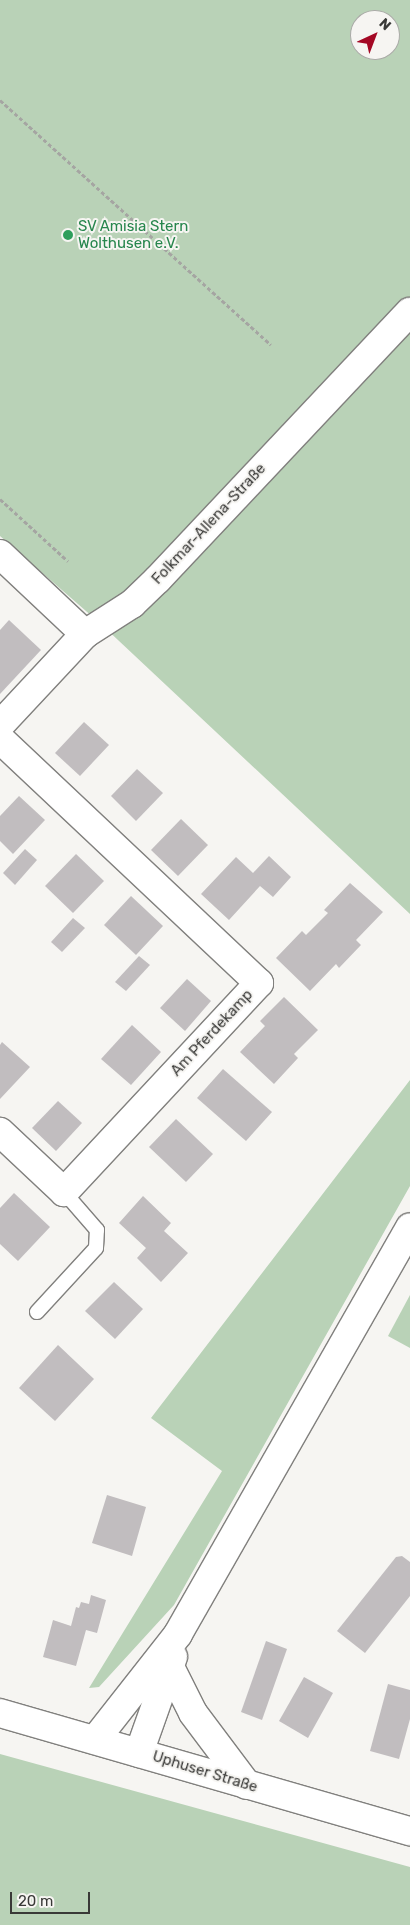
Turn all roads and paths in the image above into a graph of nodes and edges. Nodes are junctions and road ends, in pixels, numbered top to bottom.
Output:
1 (0, 100) edge
2 (410, 312) edge
3 (271, 345) dead end
4 (0, 499) edge
5 (0, 554) edge
6 (68, 561) dead end
7 (85, 634) junction
8 (0, 725) edge
9 (0, 739) edge
10 (0, 1132) edge
11 (64, 1192) junction
12 (410, 1227) edge
13 (37, 1312) dead end
14 (178, 1634) junction
15 (171, 1669) junction
16 (0, 1713) edge
17 (94, 1740) junction
18 (140, 1753) junction
19 (247, 1785) junction
20 (410, 1831) edge

1 - 3 path
2 - 7 main road, Folkmar-Allena-Straße
4 - 6 path
5 - 7 main road
7 - 8 main road, Folkmar-Allena-Straße
9 - 11 main road, Am Pferdekamp
10 - 11 main road
11 - 13 lane
12 - 14 main road
14 - 15 main road
14 - 17 main road
15 - 18 main road
15 - 19 main road
16 - 17 main road, Uphuser Straße
17 - 18 main road, Uphuser Straße
18 - 19 main road, Uphuser Straße
19 - 20 main road, Uphuser Straße

